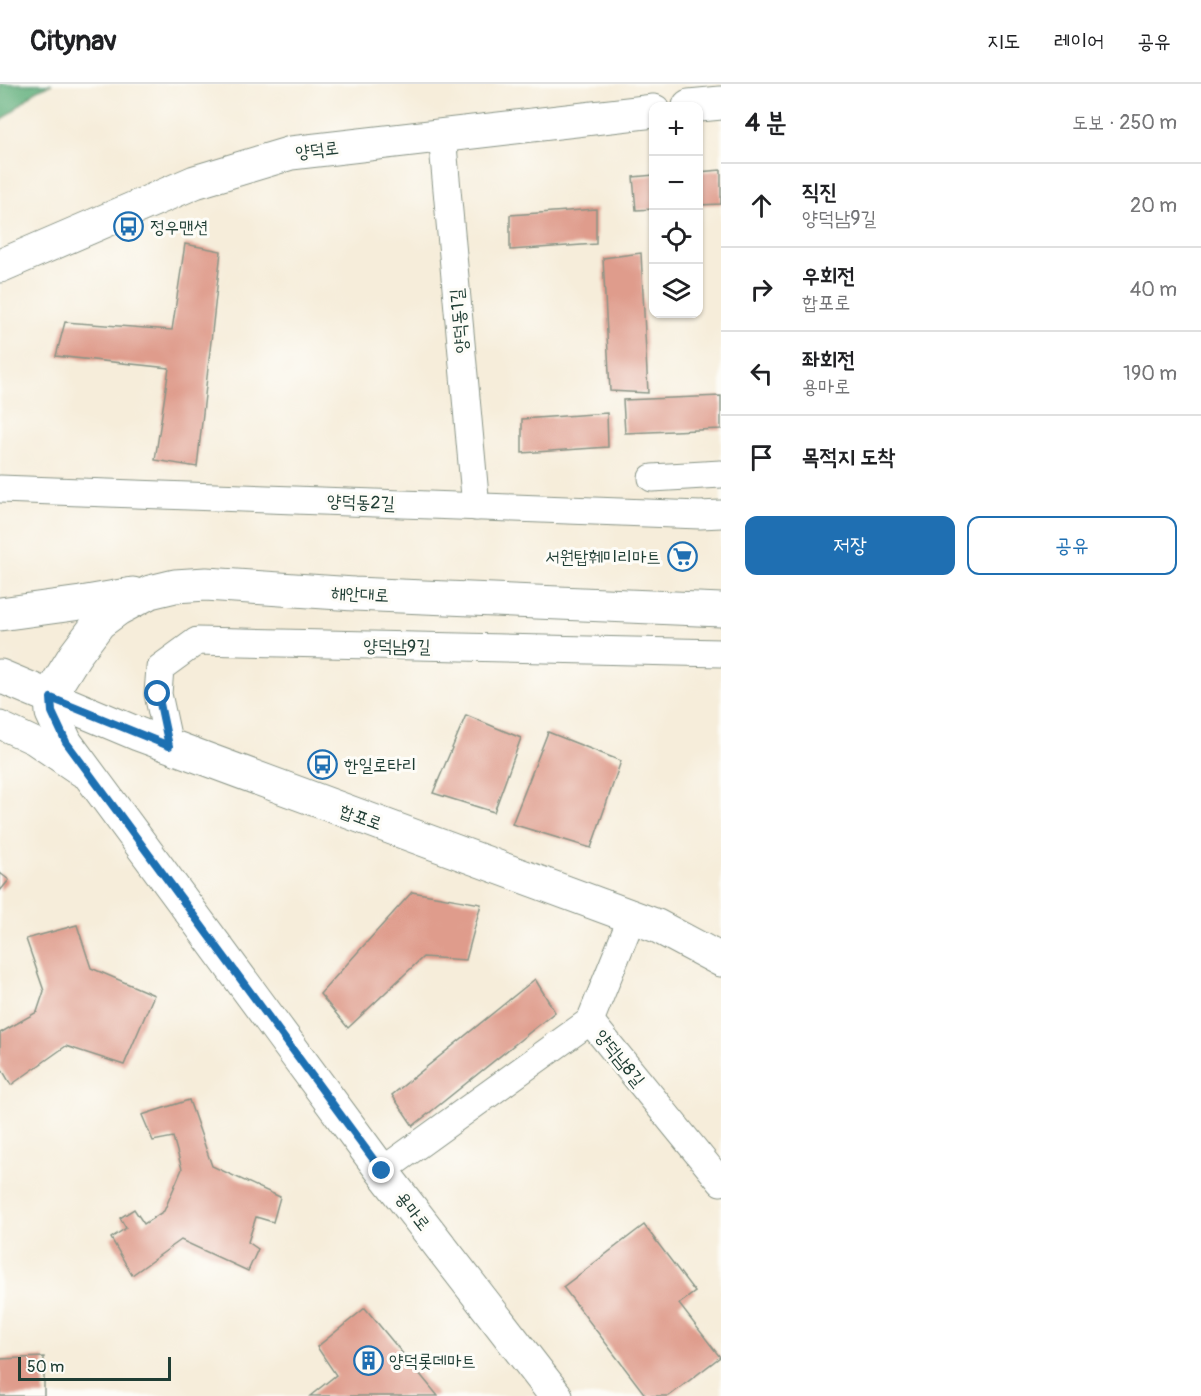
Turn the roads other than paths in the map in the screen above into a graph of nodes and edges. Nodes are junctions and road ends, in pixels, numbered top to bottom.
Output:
1 (721, 103) edge
2 (703, 105) edge
3 (649, 112) edge
4 (442, 135) junction
5 (0, 266) edge
6 (721, 474) edge
7 (652, 478) dead end
8 (0, 489) edge
9 (476, 507) junction
10 (721, 514) edge
11 (162, 589) junction
12 (721, 610) edge
13 (0, 614) edge
14 (721, 653) edge
15 (0, 676) edge
16 (51, 698) junction
17 (0, 725) edge
18 (169, 746) junction
19 (105, 794) junction
20 (632, 917) junction
21 (721, 960) edge
22 (590, 1021) junction
23 (382, 1171) junction
24 (721, 1182) edge
25 (556, 1396) edge

1 - 2 main road
3 - 4 main road, 양덕로
4 - 5 main road, 양덕로
4 - 9 street, 양덕동1길
6 - 7 street
8 - 9 street, 양덕동2길
9 - 10 street, 양덕동2길
11 - 12 main road, 해안대로
11 - 13 main road
11 - 16 main road, 해안대로
14 - 18 street, 양덕남9길
15 - 16 main road, 합포로
16 - 18 main road, 합포로
16 - 19 main road, 용마로
17 - 19 street
18 - 20 main road, 합포로
19 - 23 main road, 용마로
20 - 21 main road, 합포로
20 - 22 street, 양덕남8길
22 - 23 street
22 - 24 street, 양덕남8길
23 - 25 main road, 용마로

